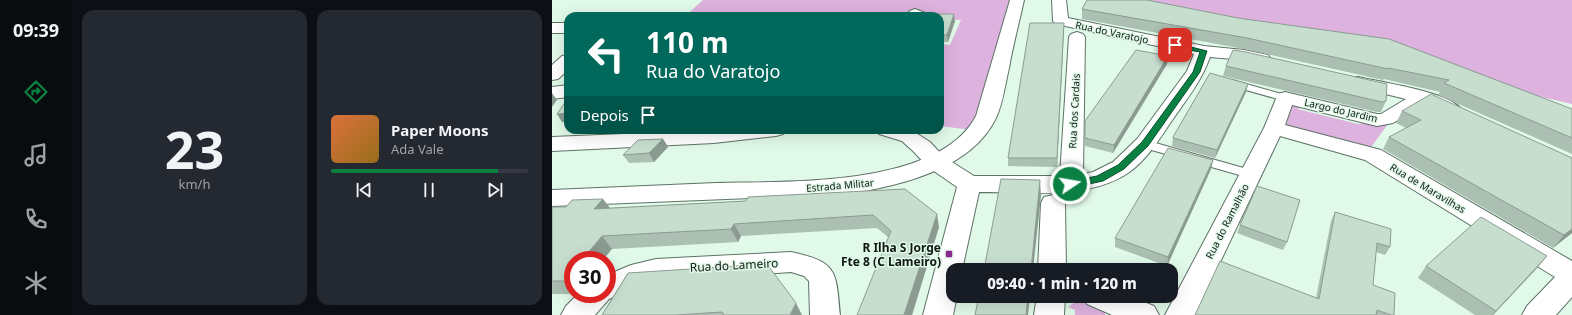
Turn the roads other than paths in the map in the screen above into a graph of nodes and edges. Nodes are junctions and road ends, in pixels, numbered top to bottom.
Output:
1 (1017, 0) edge
2 (1060, 0) edge
3 (552, 28) edge
4 (564, 28) edge
5 (1077, 37) dead end
6 (1204, 51) junction
7 (564, 64) edge
8 (1282, 64) edge
9 (552, 75) edge
10 (1342, 78) edge
11 (1224, 81) edge
12 (564, 92) edge
13 (552, 93) edge
14 (1285, 98) junction
15 (1424, 98) junction
16 (1466, 116) edge
17 (1274, 128) junction
18 (741, 134) edge
19 (899, 134) edge
20 (552, 144) edge
21 (1145, 144) junction
22 (936, 162) junction
23 (1250, 174) junction
24 (969, 184) junction
25 (1070, 184) junction
26 (552, 198) edge
27 (1053, 203) dead end
28 (1052, 263) edge
29 (1572, 274) edge
30 (1572, 278) edge
31 (616, 284) edge
32 (588, 303) edge
33 (1051, 303) edge
34 (1114, 303) edge
35 (576, 315) edge
36 (825, 315) edge
37 (938, 315) edge
38 (1050, 315) edge
39 (1144, 315) edge
40 (1180, 315) edge
41 (1537, 315) edge

1 - 22 street, Estrada Militar
2 - 6 street, Rua do Varatojo
3 - 4 street
5 - 25 street, Rua dos Cardais
6 - 8 street, Rua do Varatojo
6 - 21 street
7 - 9 street
10 - 15 street
11 - 14 lane
12 - 13 street
14 - 15 street, Largo do Jardim
14 - 17 street
15 - 16 street
17 - 23 street, Rua do Ramalhão
17 - 29 street, Rua de Maravilhas
18 - 20 street
19 - 22 street
21 - 23 lane
21 - 25 street
22 - 24 street
22 - 26 street, Estrada Militar
23 - 40 street, Rua do Ramalhão
24 - 25 street
24 - 37 street
27 - 28 street
30 - 41 street
31 - 36 street, Rua do Lameiro
32 - 35 street
33 - 38 street
34 - 39 street

